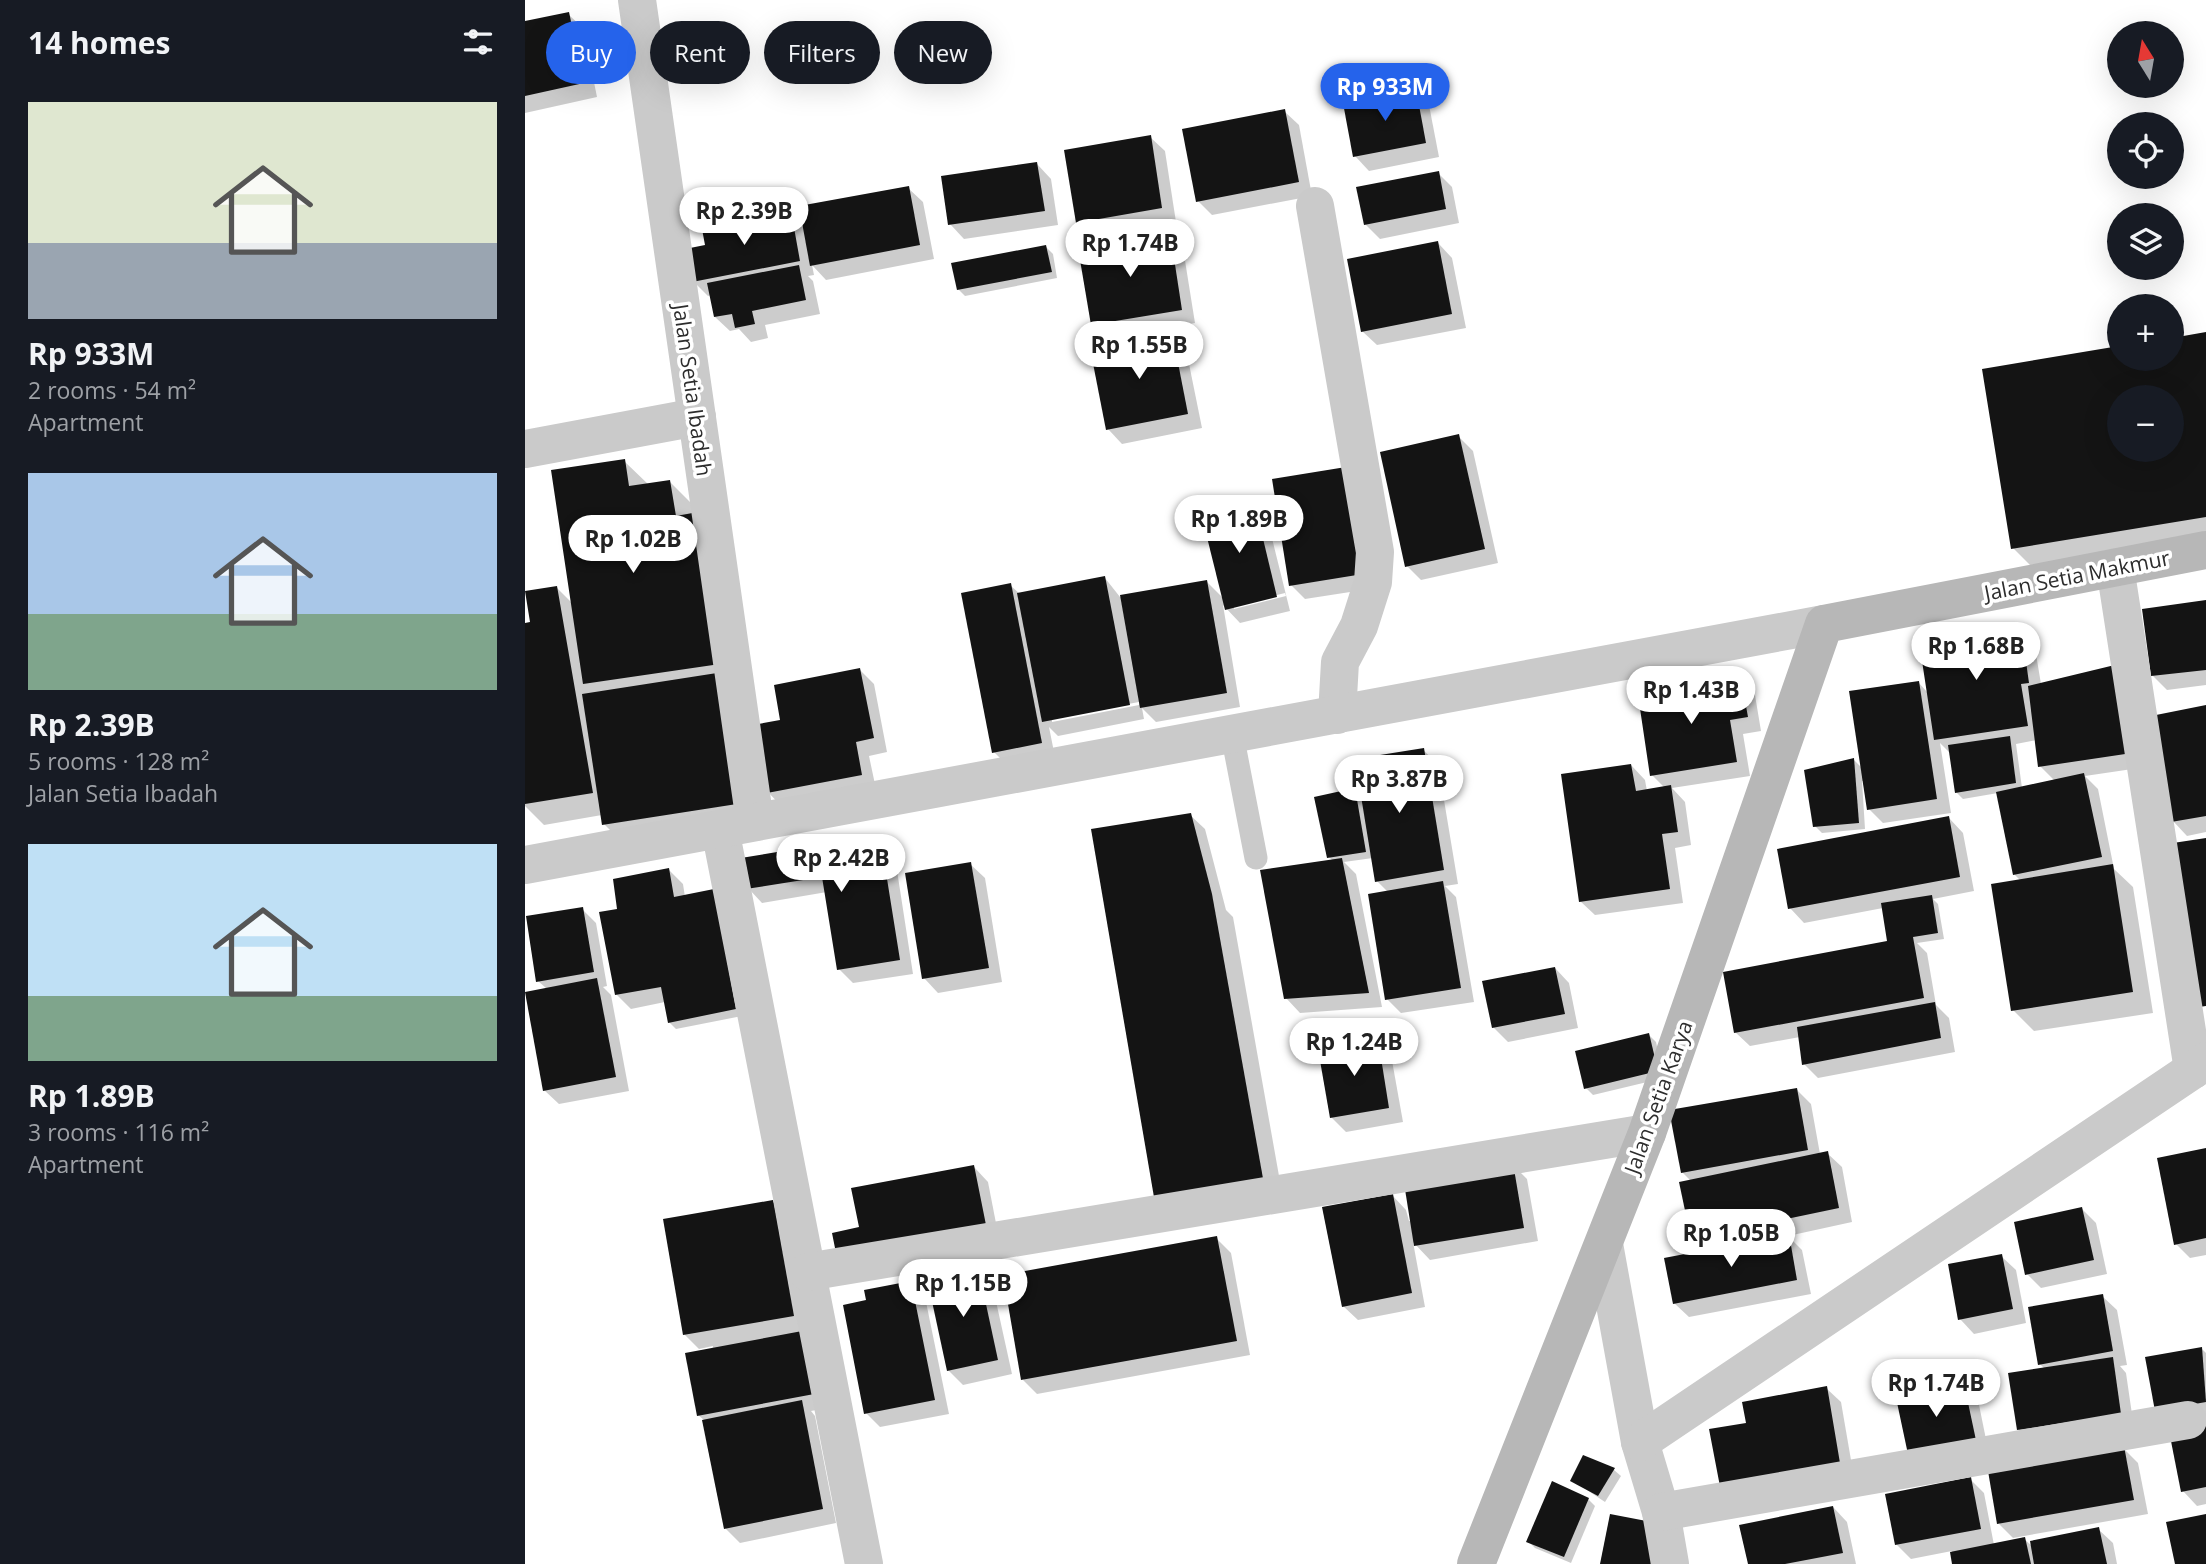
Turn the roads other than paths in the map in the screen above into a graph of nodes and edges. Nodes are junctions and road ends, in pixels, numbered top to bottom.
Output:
1 (637, 0) edge
2 (1315, 206) dead end
3 (697, 417) junction
4 (525, 449) edge
5 (2206, 550) edge
6 (2115, 567) junction
7 (1824, 624) junction
8 (1337, 715) junction
9 (1232, 734) junction
10 (738, 825) junction
11 (1256, 858) dead end
12 (525, 865) edge
13 (2200, 1066) edge
14 (1647, 1133) junction
15 (1604, 1244) junction
16 (807, 1272) junction
17 (2188, 1420) dead end
18 (1640, 1441) junction
19 (1661, 1512) junction
20 (864, 1564) edge
21 (1476, 1564) edge
22 (1671, 1564) edge

1 - 3 street, Jalan Setia Ibadah
2 - 8 street
3 - 4 street
3 - 10 street, Jalan Setia Ibadah
5 - 6 main road, Jalan Setia Makmur
6 - 7 main road, Jalan Setia Makmur
6 - 13 street
7 - 8 street
7 - 14 main road, Jalan Setia Karya
8 - 9 street
9 - 10 street
9 - 11 lane
10 - 12 street
10 - 16 street, Jalan Setia Ibadah
13 - 18 street
14 - 15 main road, Jalan Setia Karya
14 - 16 street
15 - 18 street
15 - 21 main road, Jalan Setia Karya
16 - 20 street, Jalan Setia Ibadah
17 - 19 street
18 - 19 street
19 - 22 street

